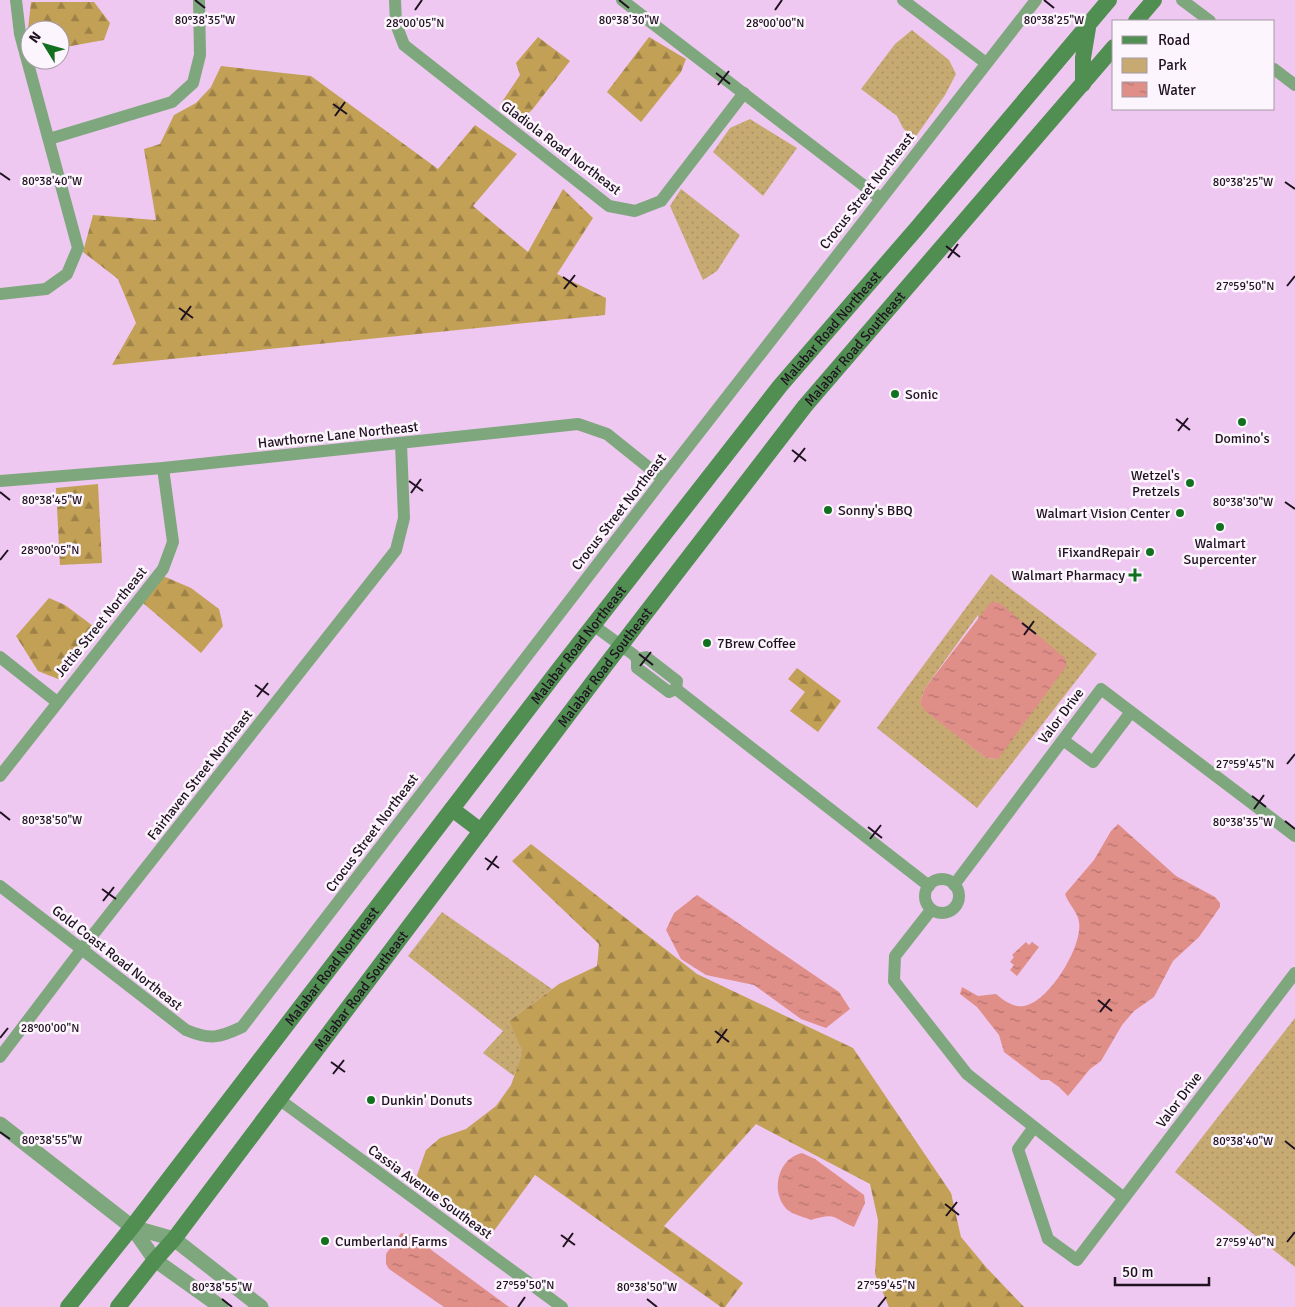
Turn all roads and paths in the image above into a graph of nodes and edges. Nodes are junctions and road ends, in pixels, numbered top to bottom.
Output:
1 (16, 0) edge
2 (199, 0) edge
3 (395, 0) edge
4 (622, 0) edge
5 (903, 0) edge
6 (1036, 0) edge
7 (1109, 0) edge
8 (1154, 0) edge
9 (1182, 0) edge
10 (1137, 20) edge
11 (1209, 20) edge
12 (1089, 26) junction
13 (1112, 49) edge
14 (986, 63) junction
15 (1275, 70) edge
16 (1083, 84) junction
17 (1295, 85) edge
18 (744, 93) junction
19 (49, 139) junction
20 (880, 198) junction
21 (0, 294) edge
22 (401, 444) junction
23 (163, 468) junction
24 (663, 479) junction
25 (0, 482) edge
26 (593, 625) junction
27 (620, 646) junction
28 (0, 657) edge
29 (57, 702) junction
30 (1131, 712) junction
31 (1063, 740) junction
32 (0, 776) edge
33 (452, 809) junction
34 (481, 831) junction
35 (1295, 836) edge
36 (954, 885) junction
37 (0, 886) edge
38 (929, 886) junction
39 (931, 910) junction
40 (81, 950) junction
41 (1295, 973) edge
42 (222, 1037) joint
43 (0, 1057) edge
44 (280, 1100) junction
45 (0, 1124) edge
46 (1034, 1127) junction
47 (1124, 1198) junction
48 (132, 1227) junction
49 (174, 1239) junction
50 (155, 1260) junction
51 (68, 1307) edge
52 (118, 1307) edge
53 (221, 1307) edge
54 (261, 1307) edge
55 (562, 1307) edge

1 - 19 street
2 - 19 street
3 - 18 street, Gladiola Road Northeast
4 - 18 street
5 - 14 street
6 - 14 street, Crocus Street Northeast
7 - 12 main road, Malabar Road Northeast
8 - 10 main road
9 - 11 street
12 - 16 main road
12 - 26 main road, Malabar Road Northeast
13 - 16 main road, Malabar Road Southeast
14 - 20 street, Crocus Street Northeast
15 - 17 street
16 - 27 main road, Malabar Road Southeast
18 - 20 street
19 - 21 street
20 - 24 street, Crocus Street Northeast
22 - 23 street, Hawthorne Lane Northeast
22 - 24 street, Hawthorne Lane Northeast
22 - 40 street, Fairhaven Street Northeast
23 - 25 street, Hawthorne Lane Northeast
23 - 29 street, Jettie Street Northeast
24 - 42 street, Crocus Street Northeast
26 - 27 street
26 - 33 main road, Malabar Road Northeast
27 - 34 main road, Malabar Road Southeast
27 - 38 street
28 - 29 street
29 - 32 street, Jettie Street Northeast
30 - 31 street
30 - 31 street, Valor Drive
30 - 35 street, Valor Drive
31 - 36 street, Valor Drive
33 - 34 main road
33 - 48 main road, Malabar Road Northeast
34 - 44 main road, Malabar Road Southeast
36 - 38 street
36 - 39 street
37 - 40 street, Gold Coast Road Northeast
38 - 39 street
39 - 46 street
40 - 42 street, Gold Coast Road Northeast
40 - 43 street, Fairhaven Street Northeast
41 - 47 street, Valor Drive
44 - 49 main road, Malabar Road Southeast
44 - 55 street, Cassia Avenue Southeast
45 - 48 street
46 - 47 street
46 - 47 street, Valor Drive
48 - 49 street
48 - 50 street
48 - 51 main road, Malabar Road Northeast
49 - 50 main road, Malabar Road Southeast
49 - 54 street
50 - 52 main road, Malabar Road Southeast
50 - 53 street

